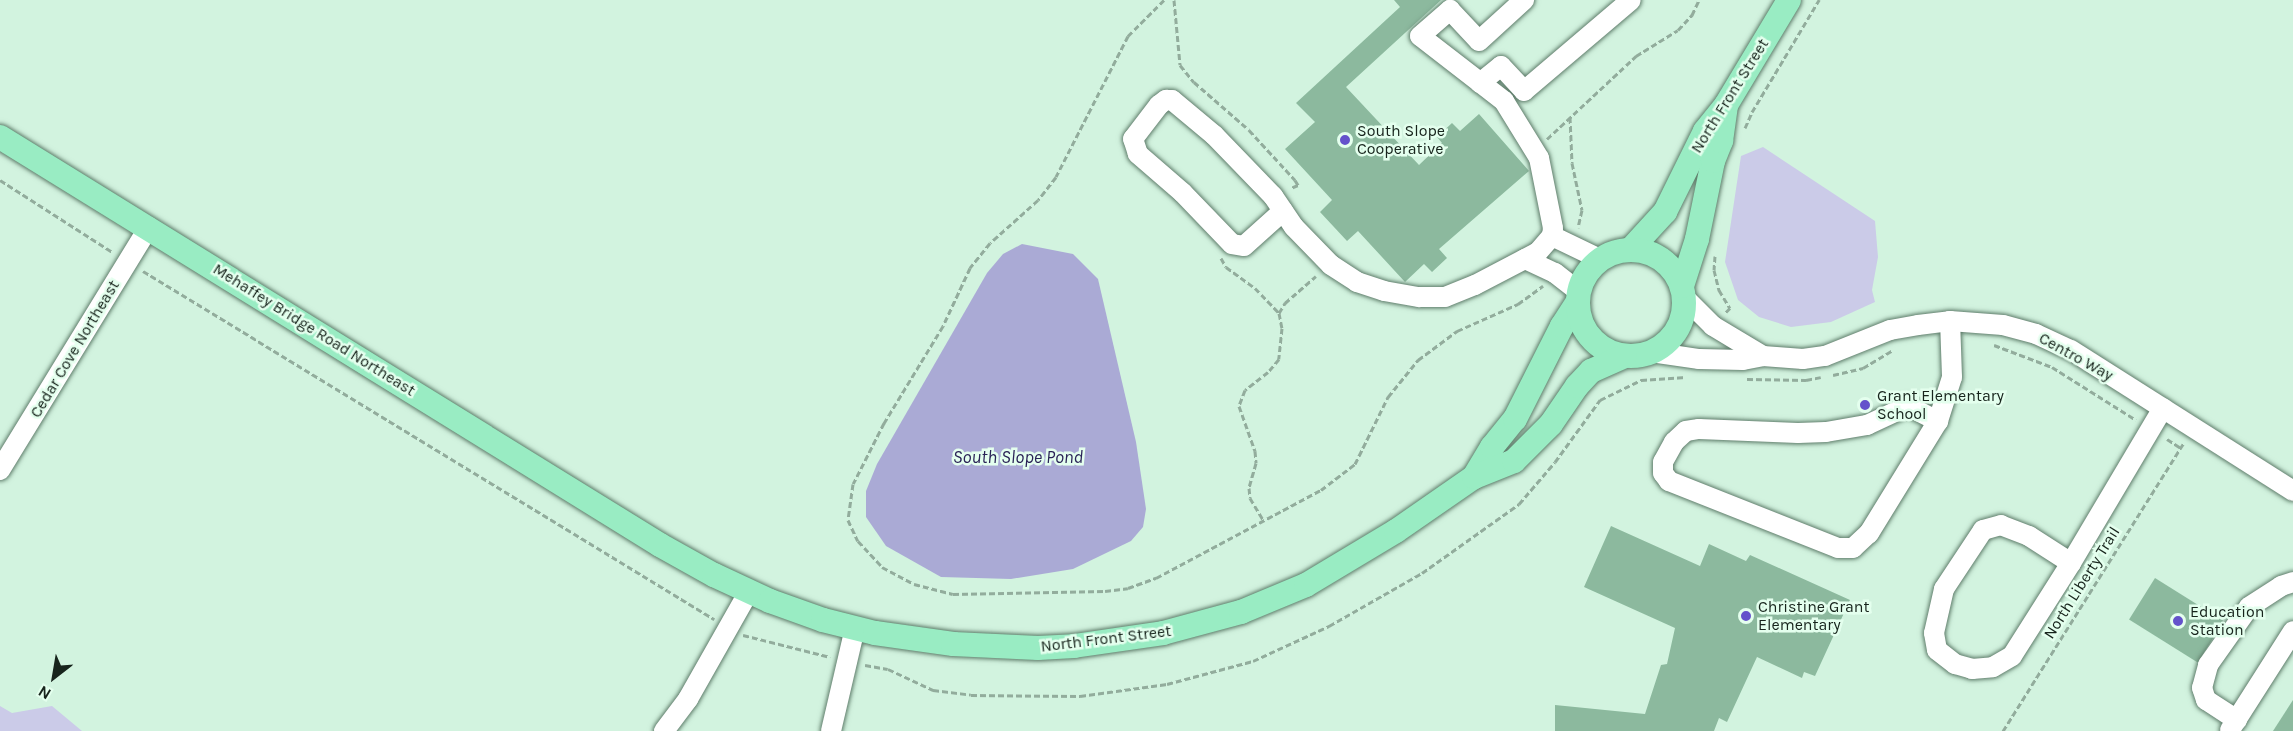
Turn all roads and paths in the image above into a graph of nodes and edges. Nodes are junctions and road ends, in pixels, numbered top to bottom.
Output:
1 (1164, 0) edge
2 (1174, 0) edge
3 (1524, 0) edge
4 (1631, 0) edge
5 (1699, 0) edge
6 (1789, 0) edge
7 (1820, 0) edge
8 (1479, 41) junction
9 (1501, 66) junction
10 (1480, 83) junction
11 (1726, 105) junction
12 (1570, 117) junction
13 (1743, 133) dead end
14 (0, 137) edge
15 (1546, 139) dead end
16 (0, 180) edge
17 (1279, 206) junction
18 (149, 227) junction
19 (1552, 236) junction
20 (1224, 238) junction
21 (1572, 246) junction
22 (1630, 250) junction
23 (1525, 259) junction
24 (1600, 260) junction
25 (128, 261) junction
26 (1327, 262) junction
27 (1555, 273) junction
28 (1683, 291) junction
29 (1578, 298) junction
30 (1279, 313) junction
31 (1950, 321) junction
32 (1651, 352) junction
33 (1625, 356) junction
34 (1763, 356) junction
35 (2163, 408) junction
36 (1938, 421) junction
37 (2181, 448) dead end
38 (0, 470) edge
39 (1474, 477) junction
40 (2293, 491) edge
41 (1263, 520) junction
42 (628, 525) joint
43 (2071, 563) junction
44 (2293, 582) edge
45 (749, 591) junction
46 (855, 628) junction
47 (733, 631) junction
48 (2293, 631) edge
49 (848, 662) junction
50 (2233, 725) edge
51 (664, 731) edge
52 (831, 731) edge
53 (2003, 731) edge

1 - 41 path
2 - 17 path
3 - 8 street
4 - 9 street
5 - 12 path
6 - 11 main road, North Front Street
7 - 13 path
8 - 9 street
8 - 10 street
9 - 10 street
10 - 19 street
11 - 22 main road, North Front Street
11 - 28 main road
12 - 15 path
12 - 21 path
14 - 18 main road, Mehaffey Bridge Road Northeast
16 - 25 path
17 - 20 street
17 - 20 street
17 - 26 street
18 - 25 street, Cedar Cove Northeast
18 - 42 main road, Mehaffey Bridge Road Northeast
19 - 21 street
19 - 23 street
20 - 30 path
21 - 24 street
22 - 24 main road
22 - 28 main road
23 - 26 street
23 - 27 street
24 - 29 main road
25 - 38 street, Cedar Cove Northeast
25 - 47 path
26 - 30 path
27 - 29 street
27 - 41 path
28 - 32 main road
28 - 34 street, Centro Way
29 - 33 main road
29 - 39 main road, North Front Street
30 - 41 path
31 - 34 street, Centro Way
31 - 35 street, Centro Way
31 - 36 street
32 - 33 main road
32 - 34 street, Centro Way
33 - 39 main road
35 - 40 street, Centro Way
35 - 43 street
36 - 36 street
37 - 53 path, North Liberty Trail
39 - 46 main road, North Front Street
42 - 45 main road, North Front Street
43 - 43 street
44 - 50 street
45 - 46 main road, North Front Street
45 - 47 street
46 - 49 street
47 - 49 path
47 - 51 street
48 - 50 street
49 - 52 street

